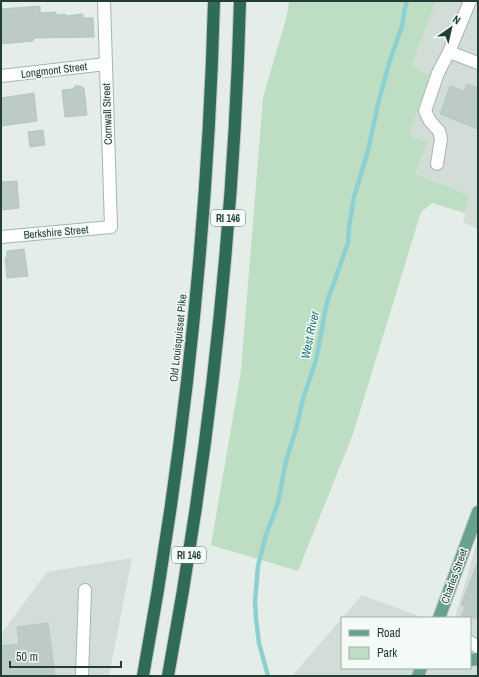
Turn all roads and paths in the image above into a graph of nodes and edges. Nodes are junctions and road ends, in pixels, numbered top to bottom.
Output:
1 (104, 1) edge
2 (214, 1) edge
3 (240, 1) edge
4 (470, 1) edge
5 (449, 52) junction
6 (478, 63) edge
7 (106, 64) junction
8 (1, 76) edge
9 (438, 164) dead end
10 (110, 227) joint
11 (1, 237) edge
12 (478, 512) edge
13 (85, 590) dead end
14 (439, 617) edge
15 (82, 676) edge
16 (143, 676) edge
17 (168, 676) edge

1 - 7 street, Cornwall Street
2 - 16 highway, Old Louisquisset Pike / RI 146
3 - 17 highway, RI 146
4 - 5 street
5 - 6 street
5 - 9 street
7 - 8 street, Longmont Street
7 - 10 street, Cornwall Street
10 - 11 street, Berkshire Street
12 - 14 main road, Charles Street
13 - 15 street

